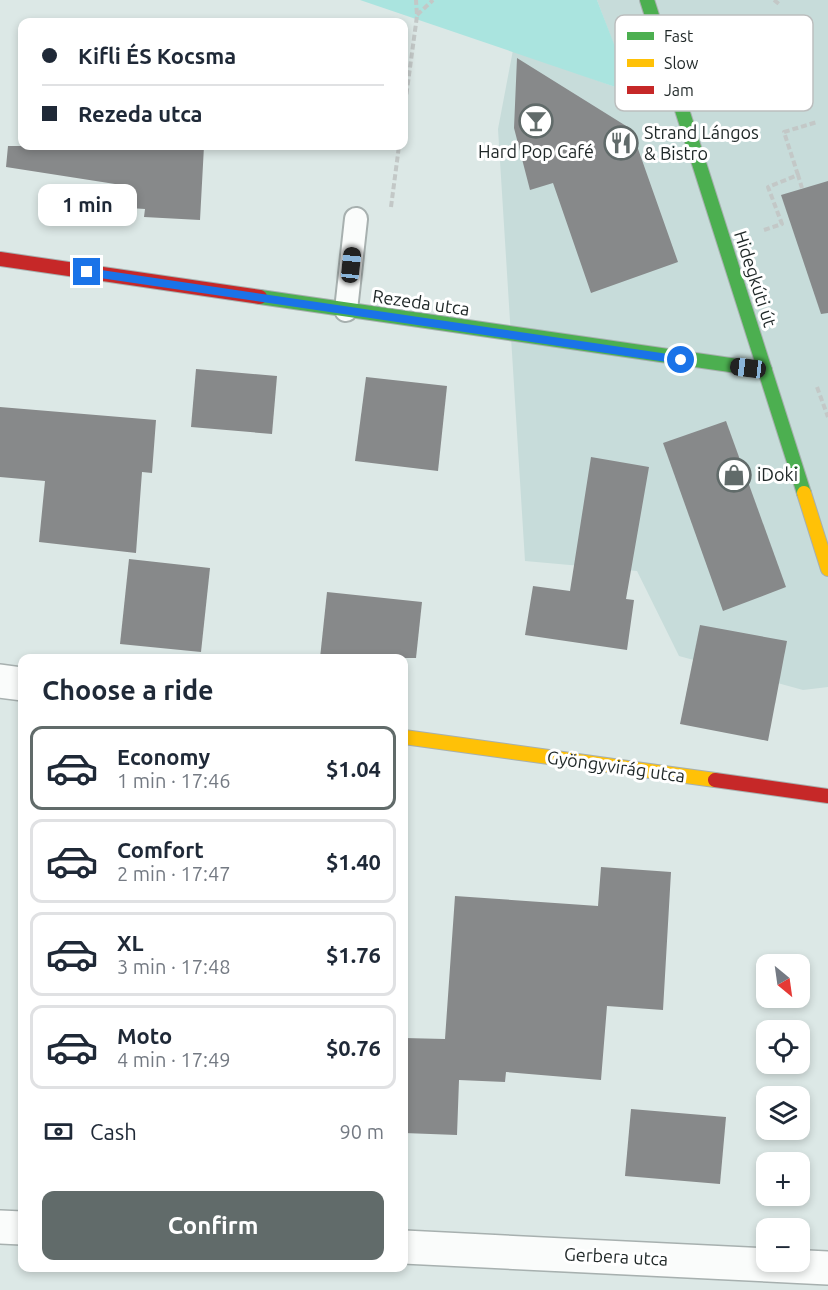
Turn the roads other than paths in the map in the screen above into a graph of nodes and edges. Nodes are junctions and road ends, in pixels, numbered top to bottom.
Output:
1 (647, 0) edge
2 (652, 15) edge
3 (682, 111) edge
4 (356, 219) dead end
5 (0, 259) edge
6 (346, 310) junction
7 (765, 370) junction
8 (828, 569) edge
9 (0, 681) edge
10 (18, 683) edge
11 (408, 738) edge
12 (828, 796) edge
13 (0, 1227) edge
14 (18, 1228) edge
15 (408, 1247) edge
16 (828, 1268) edge

1 - 2 street, Hidegkúti út
3 - 7 street, Hidegkúti út
4 - 6 lane
5 - 6 street, Rezeda utca
6 - 7 street, Rezeda utca
7 - 8 street, Hidegkúti út
9 - 10 street
11 - 12 street, Gyöngyvirág utca
13 - 14 street
15 - 16 street, Gerbera utca

